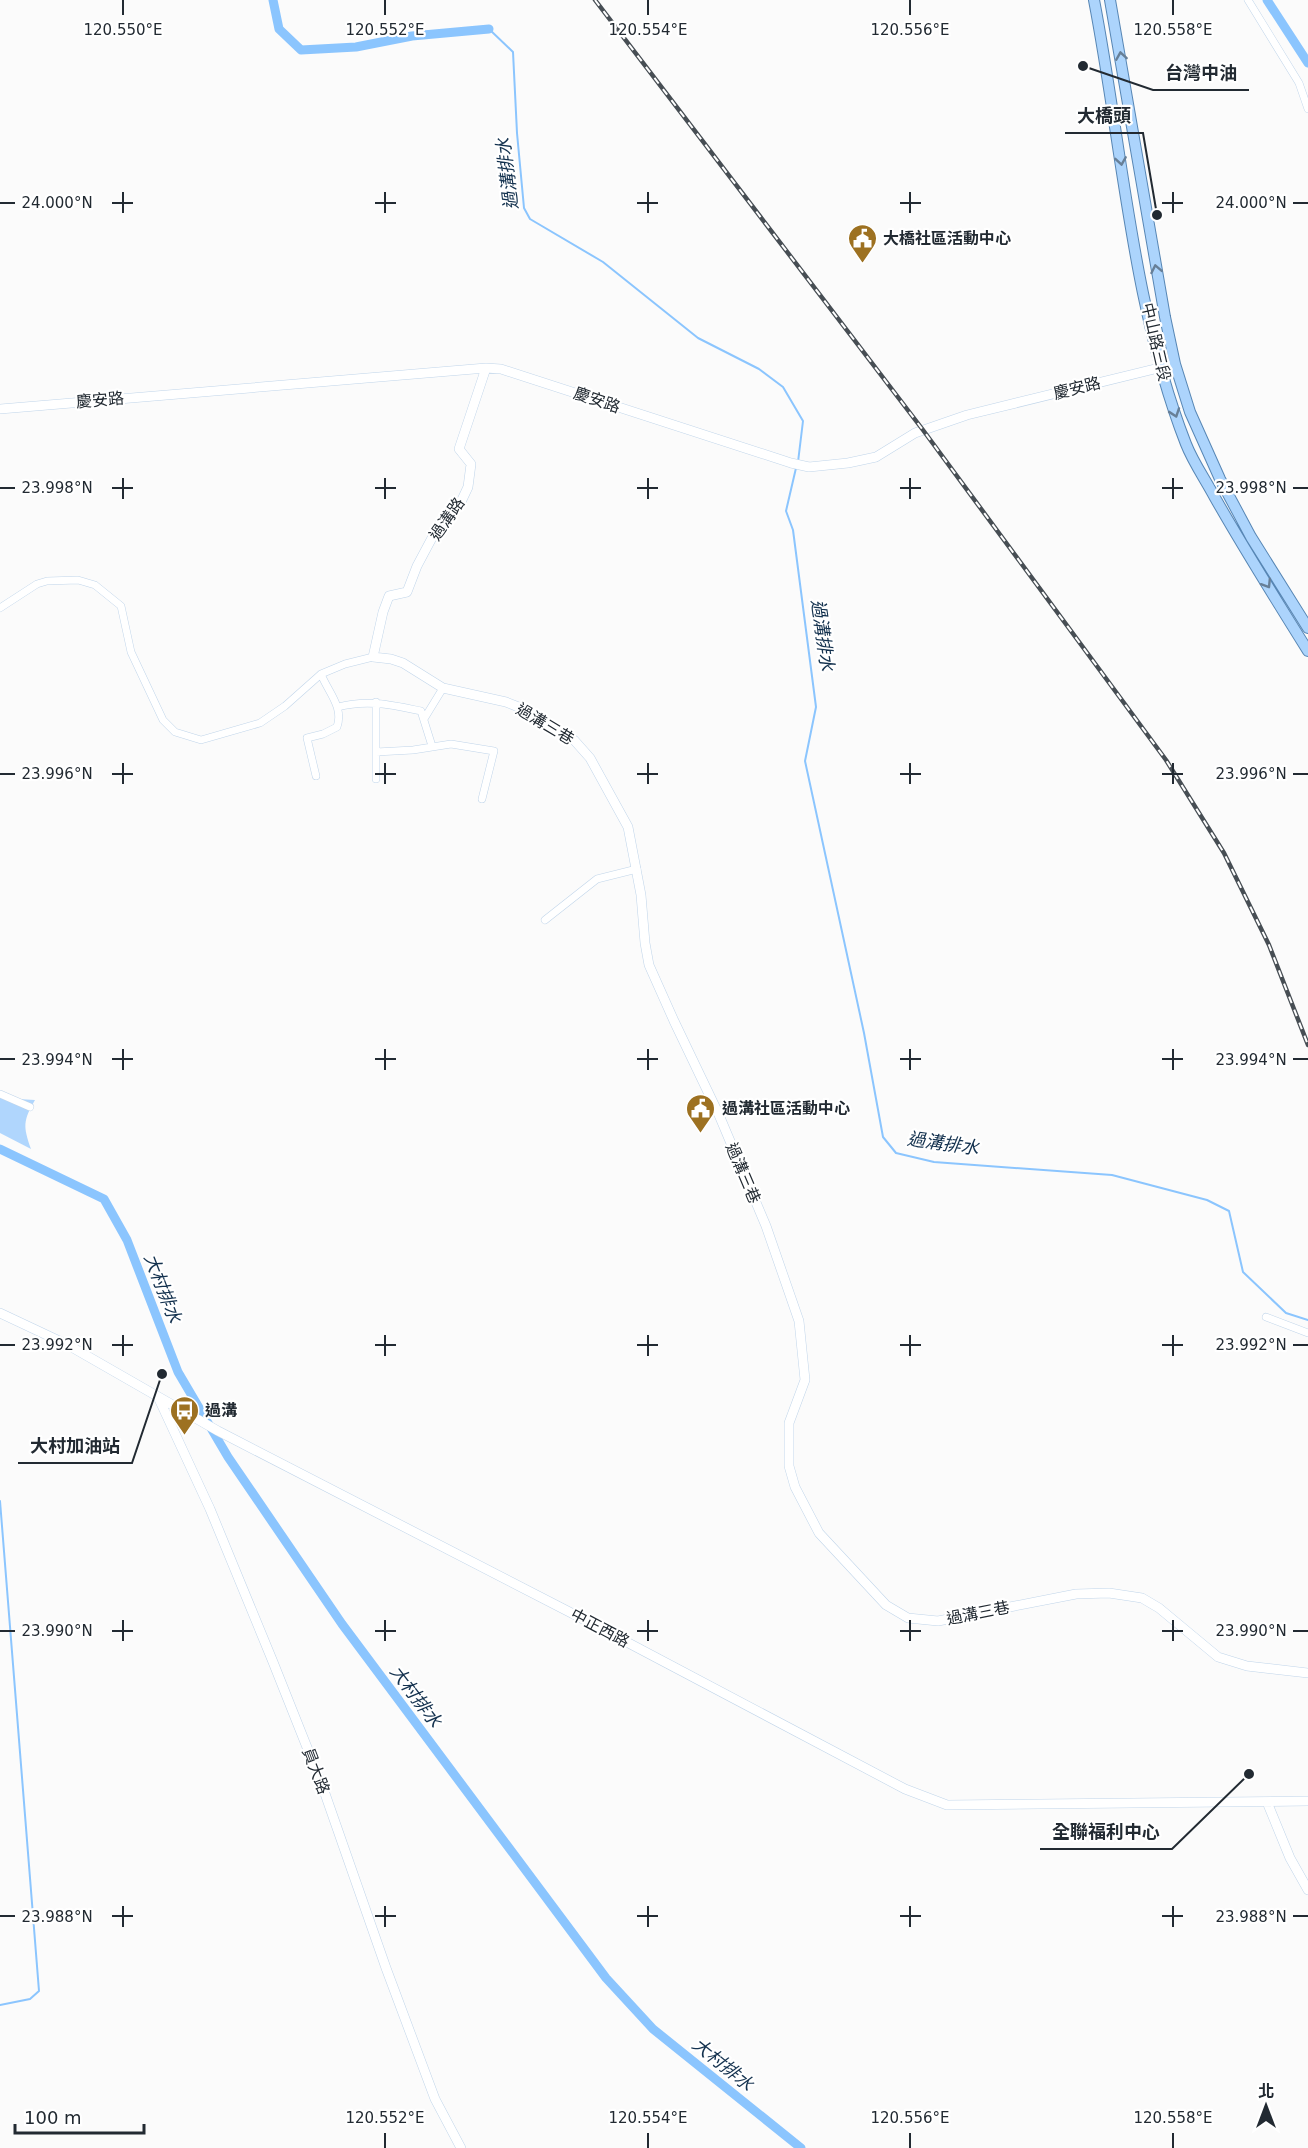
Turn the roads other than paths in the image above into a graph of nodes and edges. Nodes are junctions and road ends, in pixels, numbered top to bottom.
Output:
1 (1094, 0) edge
2 (1110, 0) edge
3 (1248, 0) edge
4 (1308, 109) edge
5 (1174, 364) junction
6 (486, 368) junction
7 (1161, 369) junction
8 (0, 409) edge
9 (0, 608) edge
10 (1308, 628) edge
11 (1308, 651) edge
12 (373, 657) junction
13 (321, 674) junction
14 (443, 688) junction
15 (376, 702) junction
16 (338, 706) junction
17 (424, 719) junction
18 (432, 746) junction
19 (376, 752) junction
20 (316, 776) dead end
21 (376, 779) dead end
22 (482, 799) dead end
23 (636, 869) junction
24 (545, 920) dead end
25 (0, 1094) edge
26 (30, 1107) dead end
27 (0, 1313) edge
28 (1266, 1317) dead end
29 (1308, 1333) edge
30 (159, 1399) junction
31 (1308, 1673) edge
32 (1308, 1801) edge
33 (1267, 1802) junction
34 (1308, 1890) edge
35 (460, 2148) edge

1 -> 7 main road, 中山路三段
5 -> 2 main road, 中山路三段
3 - 4 street
5 - 7 street, 慶安路
5 - 10 main road, 中山路三段
6 - 7 street, 慶安路
6 - 8 street, 慶安路
6 - 12 street, 過溝路
7 -> 11 main road, 中山路三段
9 - 13 street, 過溝三巷
12 - 13 street, 過溝三巷
12 - 14 street, 過溝三巷
13 - 16 street
14 - 17 street
14 - 23 street, 過溝三巷
15 - 16 street
15 - 17 street
15 - 19 street
16 - 20 street
17 - 18 street
18 - 19 street
18 - 22 street
19 - 21 street
23 - 24 street
23 - 31 street, 過溝三巷
25 - 26 street
27 - 30 street, 中正西路
28 - 29 street
30 - 33 street, 中正西路
30 - 35 street, 員大路
32 - 33 street, 中正西路
33 - 34 street

